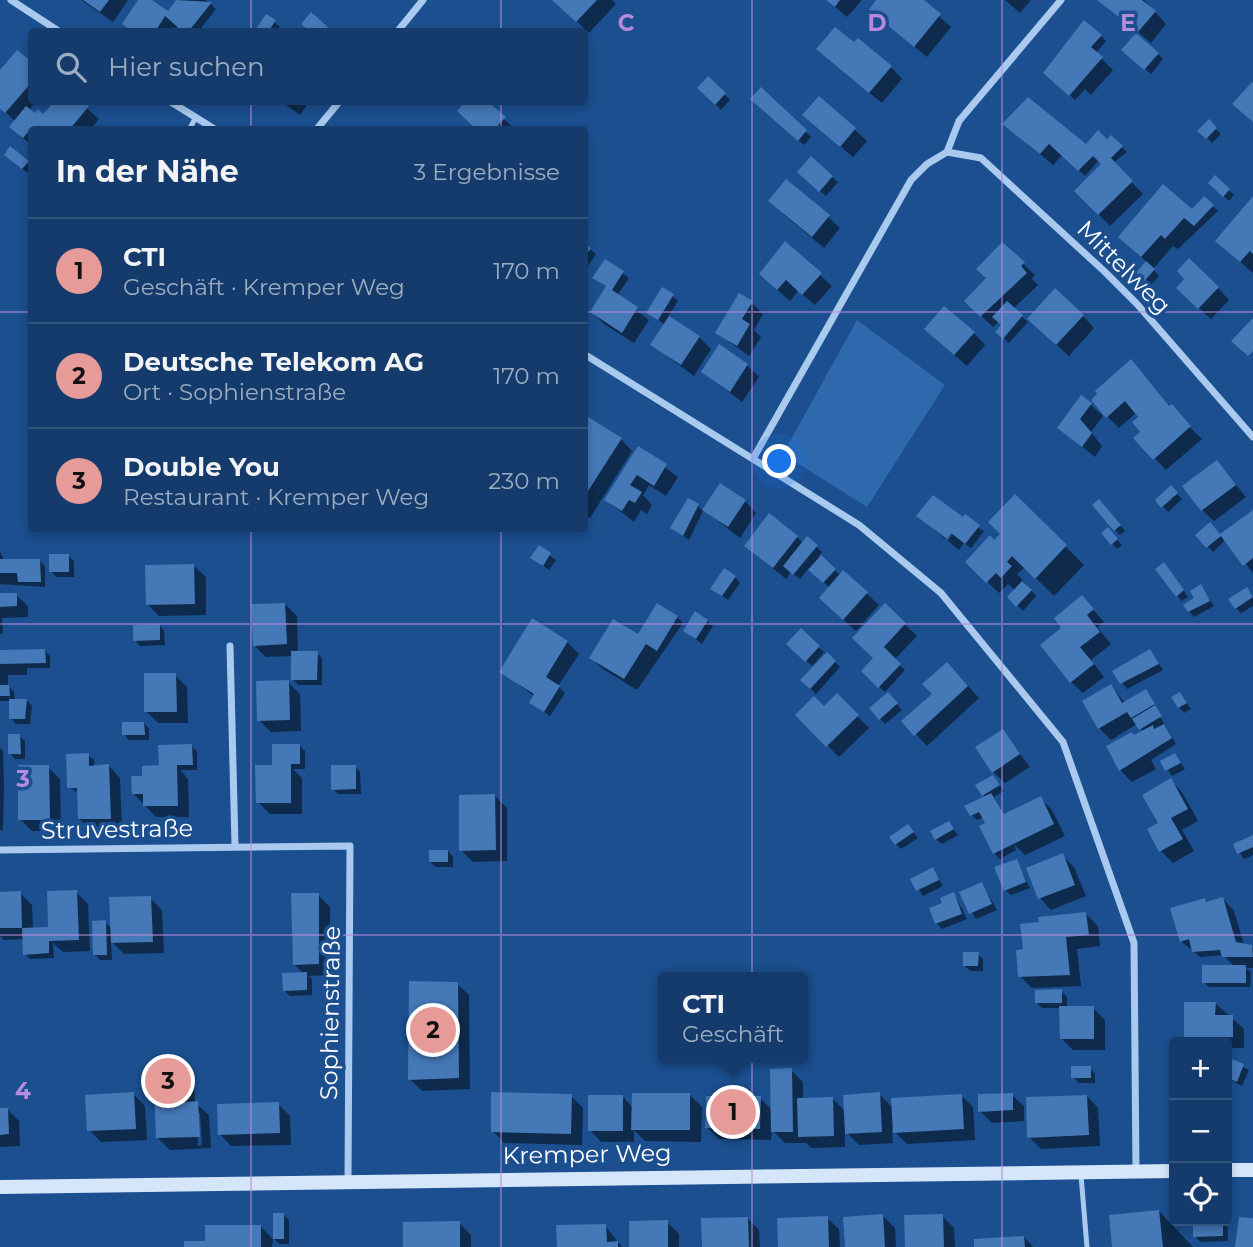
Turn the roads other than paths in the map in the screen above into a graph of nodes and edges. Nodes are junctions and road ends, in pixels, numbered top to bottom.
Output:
1 (11, 0) edge
2 (423, 0) edge
3 (1061, 0) edge
4 (54, 28) edge
5 (400, 28) edge
6 (176, 105) edge
7 (337, 105) edge
8 (196, 117) junction
9 (191, 126) edge
10 (209, 126) edge
11 (319, 126) edge
12 (947, 152) junction
13 (588, 357) edge
14 (1253, 437) edge
15 (754, 457) junction
16 (230, 646) dead end
17 (235, 846) junction
18 (351, 846) joint
19 (0, 850) edge
20 (1232, 1170) edge
21 (1253, 1170) edge
22 (1136, 1171) junction
23 (1169, 1171) edge
24 (1080, 1172) junction
25 (348, 1180) junction
26 (0, 1186) edge
27 (1087, 1247) edge

1 - 4 street
2 - 5 street
3 - 12 street
6 - 8 street
7 - 11 street
8 - 9 lane
8 - 10 street
12 - 14 street, Mittelweg
12 - 15 street
13 - 15 street
15 - 22 street
16 - 17 street
17 - 18 street, Struvestraße
17 - 19 street, Struvestraße
18 - 25 street, Sophienstraße
20 - 21 street
22 - 23 street, Kremper Weg
22 - 24 street, Kremper Weg
24 - 25 street, Kremper Weg
24 - 27 lane
25 - 26 street, Kremper Weg

